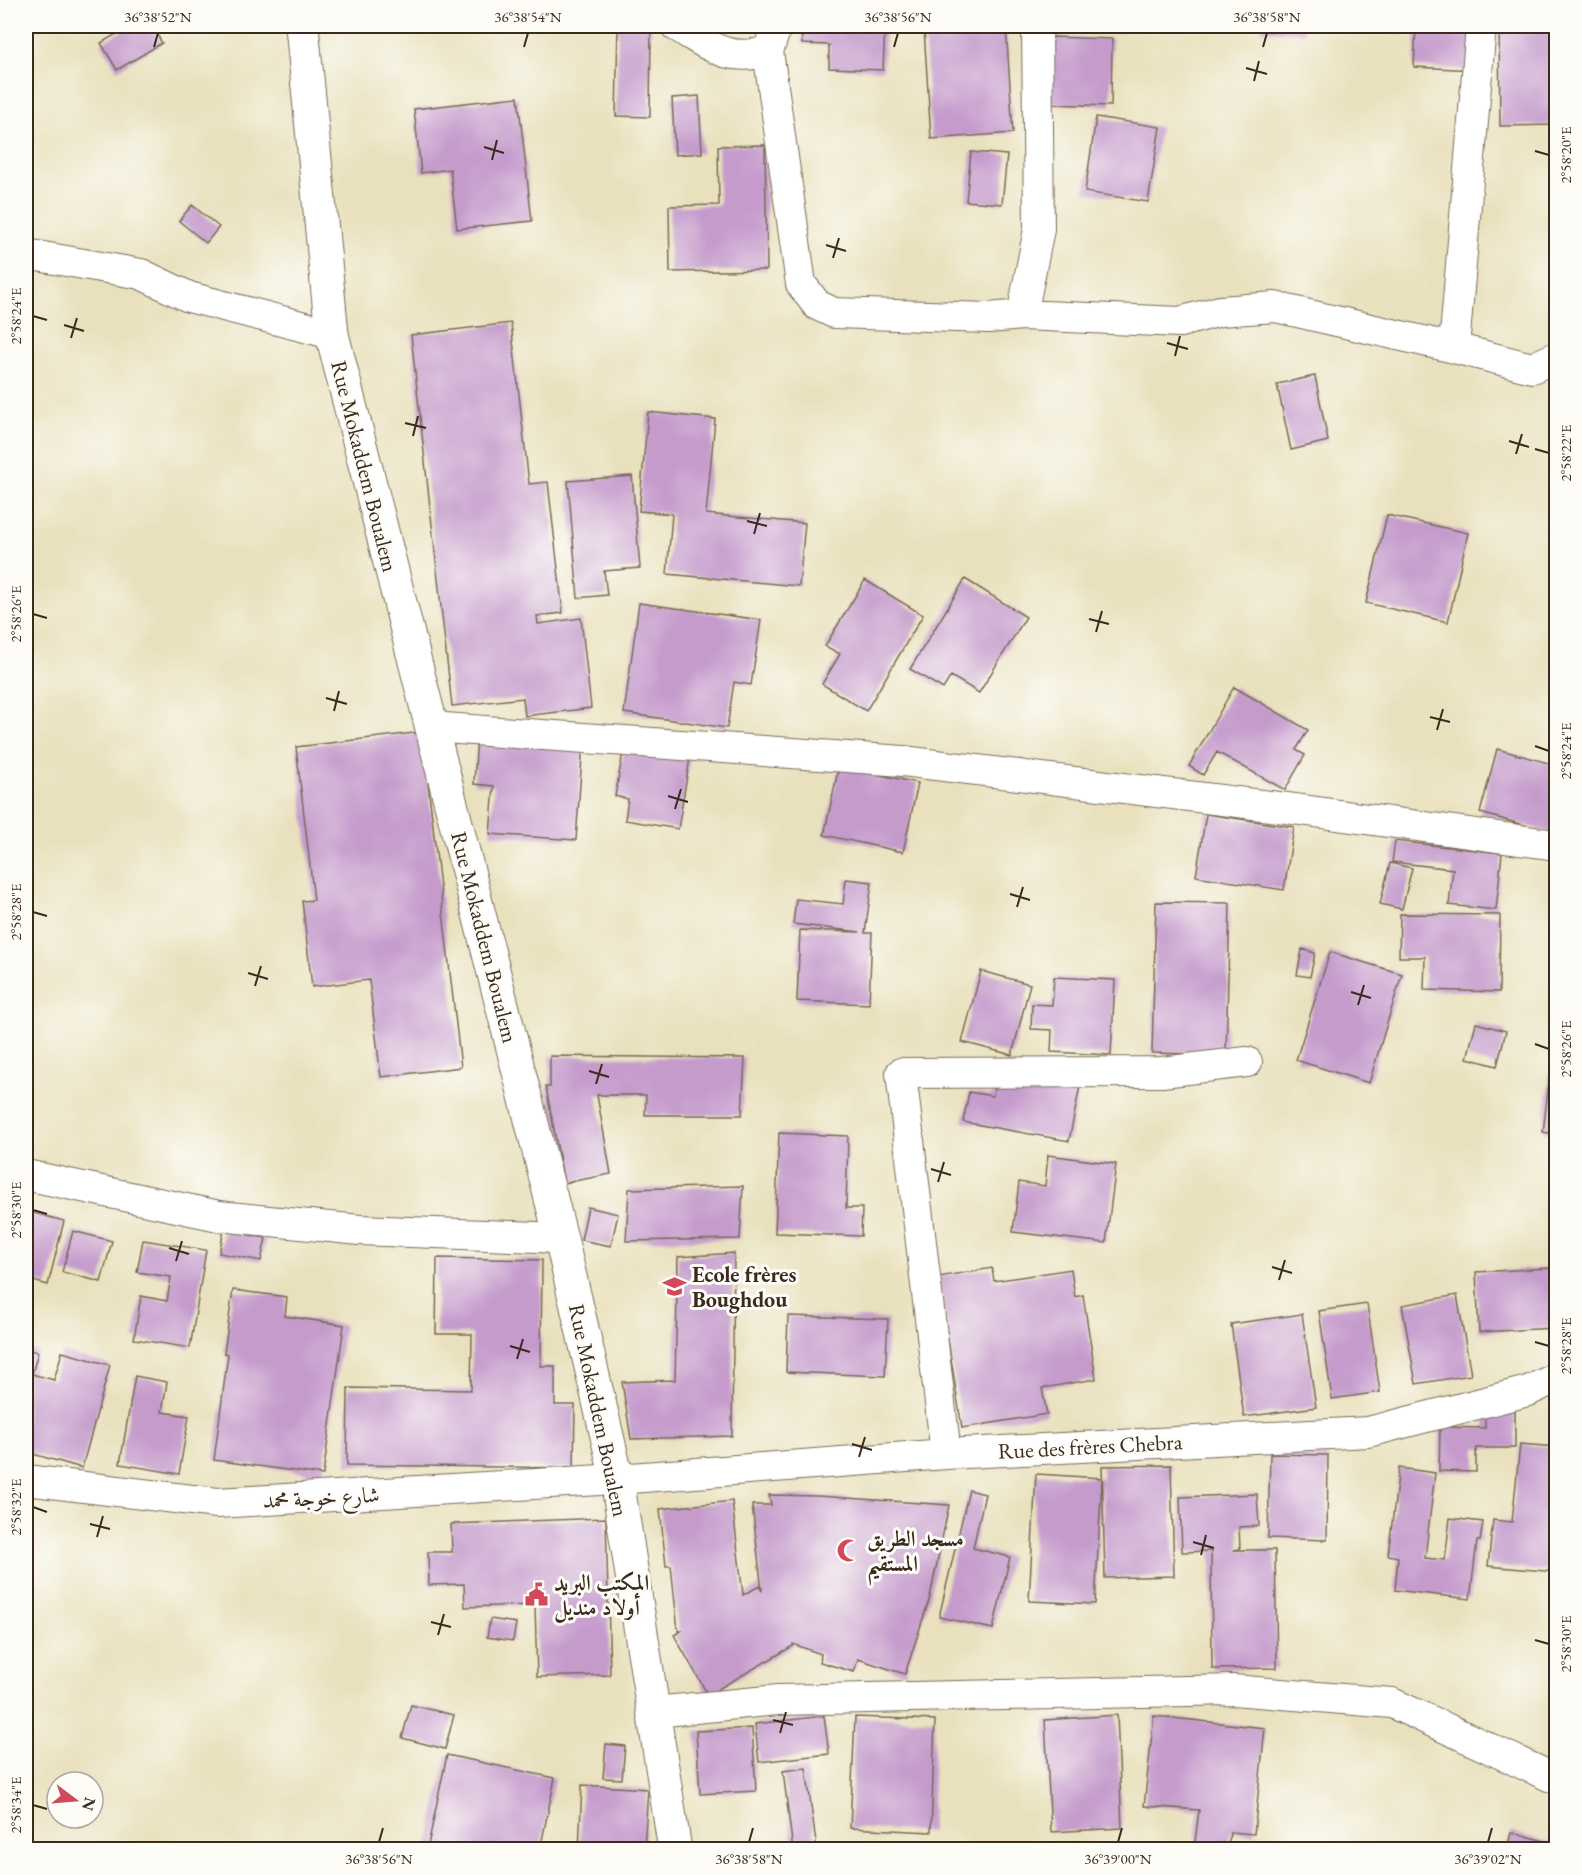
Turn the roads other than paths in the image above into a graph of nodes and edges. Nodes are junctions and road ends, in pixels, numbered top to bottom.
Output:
1 (302, 26) edge
2 (676, 26) edge
3 (1037, 26) edge
4 (1481, 26) edge
5 (771, 38) edge
6 (26, 254) edge
7 (1022, 315) junction
8 (332, 334) junction
9 (1454, 348) junction
10 (1557, 357) edge
11 (431, 727) junction
12 (1557, 844) edge
13 (1247, 1062) dead end
14 (26, 1175) edge
15 (561, 1238) junction
16 (1557, 1378) edge
17 (946, 1454) junction
18 (617, 1479) junction
19 (26, 1480) edge
20 (654, 1712) junction
21 (1551, 1777) dead end
22 (675, 1850) edge

1 - 8 street, Rue Mokaddem Boualem
2 - 5 street
3 - 7 street
4 - 9 street
5 - 7 street
6 - 8 street
7 - 9 street
8 - 11 street, Rue Mokaddem Boualem
9 - 10 street
11 - 12 street
11 - 15 street, Rue Mokaddem Boualem
13 - 17 street
14 - 15 street
15 - 18 street, Rue Mokaddem Boualem
16 - 17 street, Rue des frères Chebra
17 - 18 street, Rue des frères Chebra
18 - 19 street, شارع خوجة محمد
18 - 20 street, Rue Mokaddem Boualem
20 - 21 street
20 - 22 street, Rue Mokaddem Boualem

